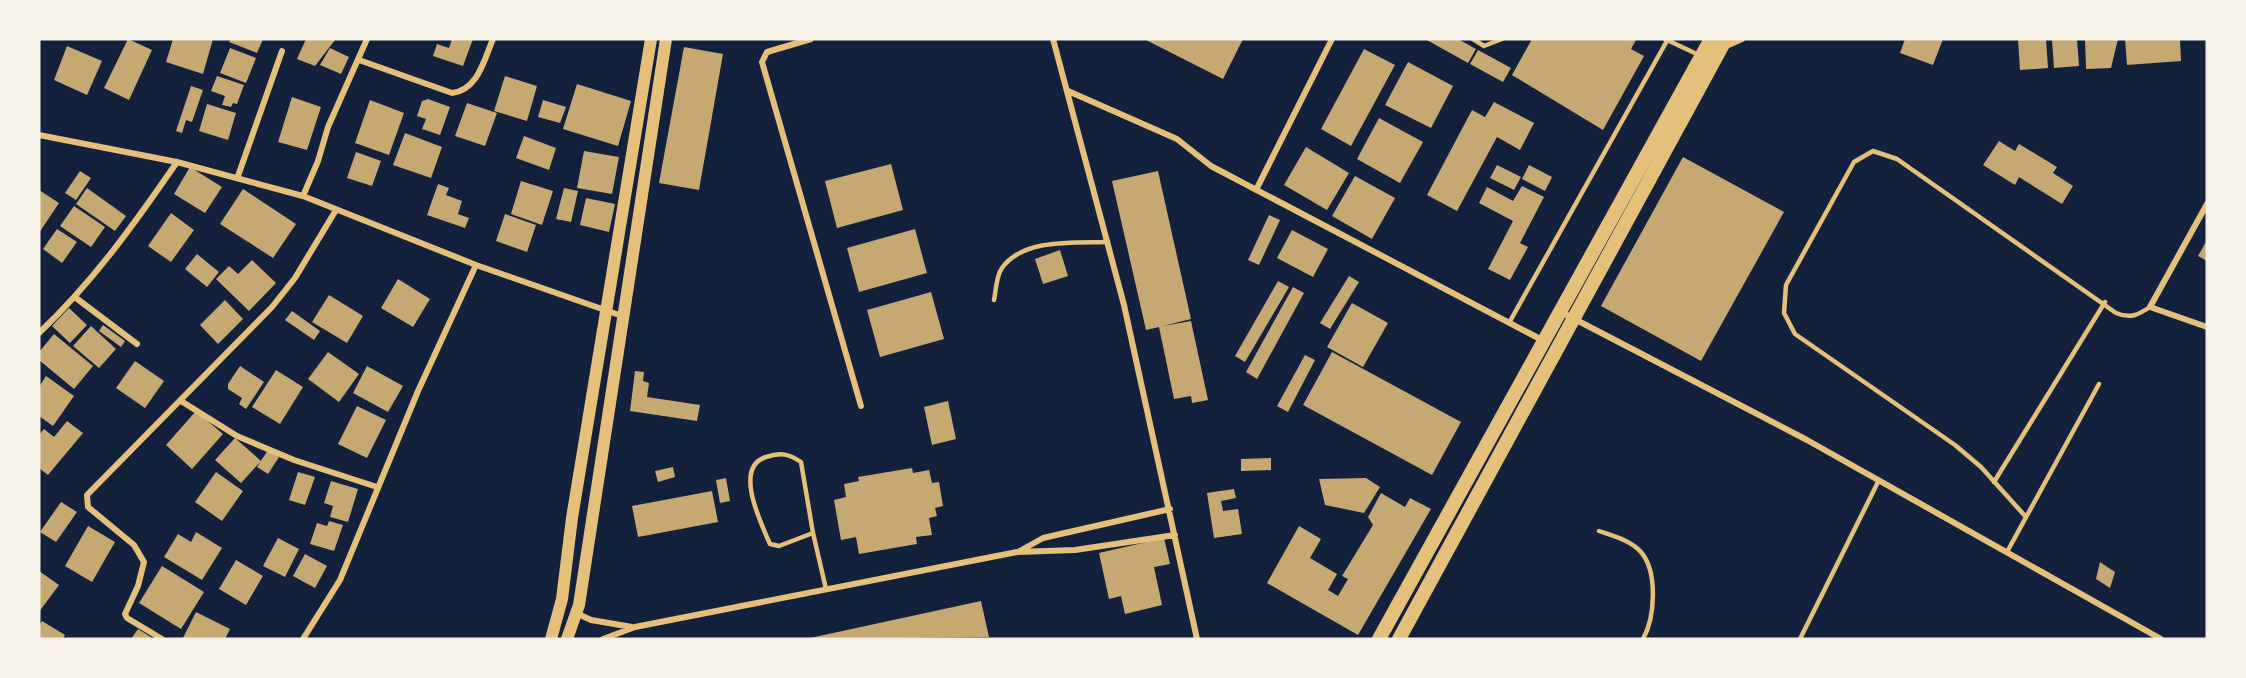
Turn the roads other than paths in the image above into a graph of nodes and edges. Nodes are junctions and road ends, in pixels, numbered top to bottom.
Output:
1 (367, 39) edge
2 (494, 39) edge
3 (651, 39) edge
4 (666, 39) edge
5 (811, 39) edge
6 (1053, 39) edge
7 (1332, 39) edge
8 (1473, 39) edge
9 (1502, 39) edge
10 (1667, 39) edge
11 (1711, 39) edge
12 (1742, 39) edge
13 (1723, 44) edge
14 (282, 51) dead end
15 (1701, 56) junction
16 (359, 60) junction
17 (1068, 91) junction
18 (39, 135) edge
19 (177, 162) junction
20 (238, 176) junction
21 (1256, 190) junction
22 (303, 196) junction
23 (2207, 204) edge
24 (336, 210) junction
25 (1108, 242) junction
26 (476, 265) junction
27 (76, 298) junction
28 (994, 300) dead end
29 (2105, 302) junction
30 (2150, 307) junction
31 (606, 310) junction
32 (1561, 312) junction
33 (622, 316) junction
34 (1574, 319) junction
35 (1509, 323) junction
36 (2207, 327) edge
37 (39, 333) edge
38 (1544, 342) junction
39 (137, 344) dead end
40 (2099, 384) dead end
41 (181, 401) junction
42 (861, 406) dead end
43 (1879, 480) junction
44 (1995, 482) junction
45 (377, 487) junction
46 (1170, 509) junction
47 (2026, 517) junction
48 (1599, 531) dead end
49 (813, 533) junction
50 (1175, 535) junction
51 (1017, 552) junction
52 (2007, 552) junction
53 (826, 589) junction
54 (576, 613) junction
55 (635, 627) junction
56 (162, 639) edge
57 (303, 639) edge
58 (551, 639) edge
59 (567, 639) edge
60 (603, 639) edge
61 (1197, 639) edge
62 (1379, 639) edge
63 (1399, 639) edge
64 (1642, 639) edge
65 (1800, 639) edge
66 (2161, 639) edge

1 - 16 street
2 - 16 street
3 - 31 main road
4 - 33 main road
5 - 42 street
6 - 17 street
7 - 21 street
8 - 9 lane
10 - 15 lane
10 - 35 lane
11 - 15 main road
12 - 13 street
13 - 15 street
13 - 34 main road
14 - 20 street
15 - 32 main road
16 - 22 street
17 - 21 street
17 - 25 street
18 - 19 street
19 - 20 street
19 - 27 street
20 - 22 street
21 - 35 street
22 - 24 street
23 - 30 street
24 - 26 street
24 - 41 street
25 - 28 lane
25 - 46 street
26 - 31 street
26 - 45 street
27 - 37 street
27 - 39 street
29 - 30 lane
29 - 44 lane
29 - 44 lane
30 - 36 street
31 - 33 street
31 - 58 main road
32 - 34 street
32 - 38 main road
33 - 54 main road
34 - 43 street
34 - 63 main road
35 - 38 street
38 - 62 main road
40 - 47 lane
41 - 45 street
41 - 56 street
43 - 52 street
43 - 65 lane
44 - 47 lane
45 - 57 street
46 - 50 street
46 - 51 street
47 - 52 lane
48 - 64 lane
49 - 49 lane
49 - 53 lane
50 - 51 street
50 - 61 street
51 - 53 street
52 - 66 street
53 - 55 street
54 - 55 street
54 - 59 main road
55 - 60 street

